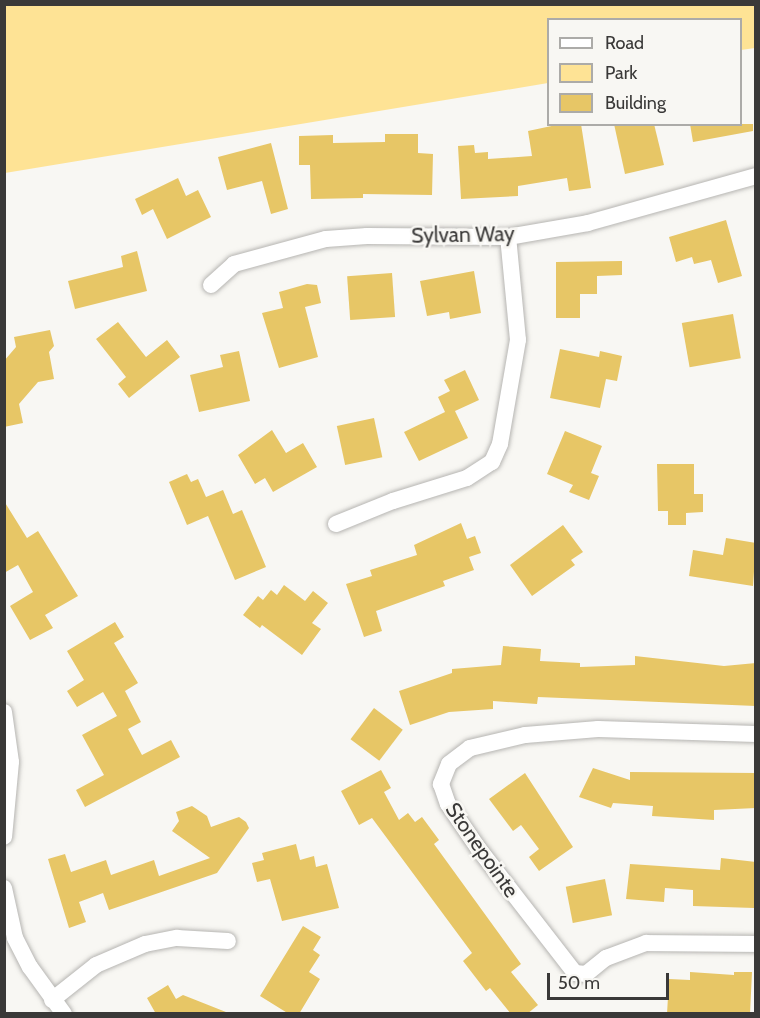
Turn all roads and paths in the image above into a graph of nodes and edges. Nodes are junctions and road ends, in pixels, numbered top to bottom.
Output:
1 (756, 176) edge
2 (508, 237) junction
3 (211, 285) dead end
4 (336, 525) dead end
5 (4, 712) edge
6 (756, 734) edge
7 (4, 837) edge
8 (4, 888) edge
9 (228, 941) dead end
10 (756, 944) edge
11 (52, 1000) junction
12 (64, 1014) edge

1 - 2 street, Sylvan Way
2 - 3 street, Sylvan Way
2 - 4 street
5 - 7 street
6 - 10 street, Stonepointe
8 - 11 street
9 - 11 street
11 - 12 street

